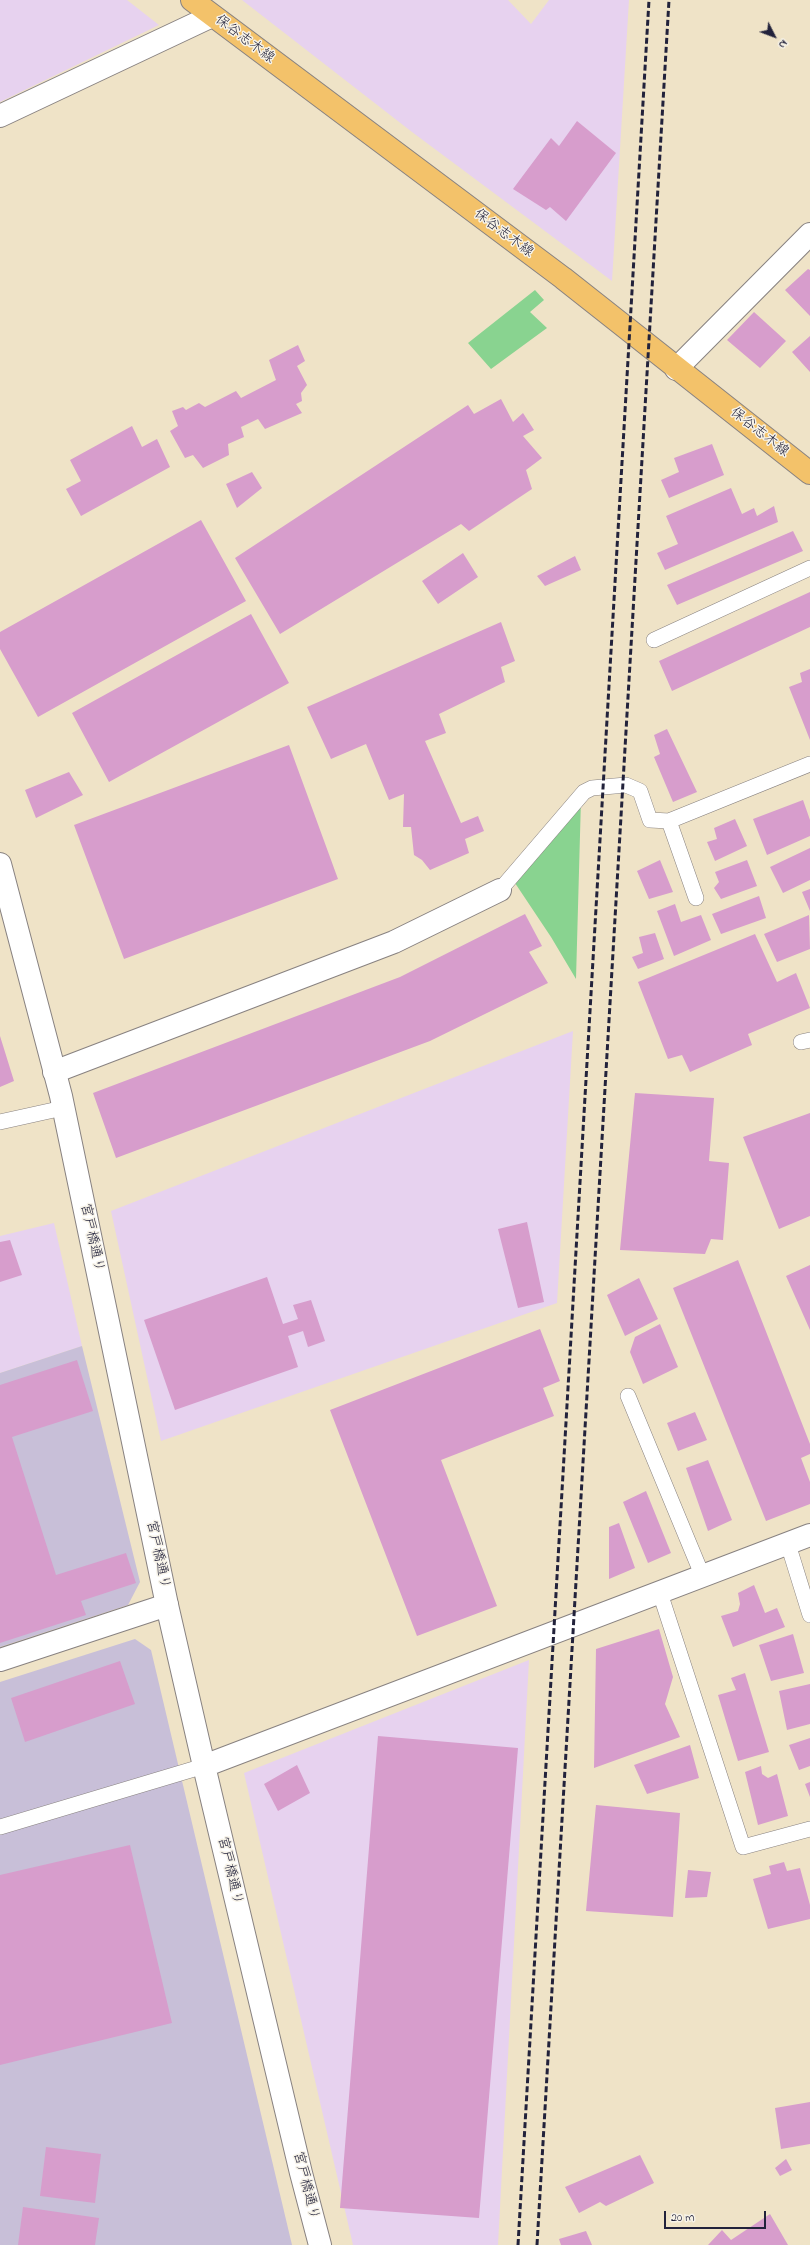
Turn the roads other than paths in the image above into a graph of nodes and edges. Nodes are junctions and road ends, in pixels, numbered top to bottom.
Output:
1 (192, 0) edge
2 (212, 16) junction
3 (0, 116) edge
4 (810, 234) edge
5 (676, 368) junction
6 (810, 474) edge
7 (810, 568) edge
8 (654, 640) dead end
9 (808, 770) edge
10 (669, 821) junction
11 (0, 864) edge
12 (500, 890) joint
13 (696, 898) dead end
14 (54, 1072) junction
15 (63, 1108) junction
16 (0, 1122) edge
17 (628, 1396) dead end
18 (810, 1535) edge
19 (788, 1544) junction
20 (704, 1577) junction
21 (660, 1593) junction
22 (167, 1605) junction
23 (810, 1615) edge
24 (0, 1660) edge
25 (204, 1766) junction
26 (0, 1827) edge
27 (810, 1829) edge
28 (320, 2245) edge

1 - 2 main road, 保谷志木線
2 - 3 street
2 - 5 main road, 保谷志木線
4 - 5 street
5 - 6 main road, 保谷志木線
7 - 8 lane
9 - 10 lane
10 - 12 lane
10 - 13 lane
11 - 14 street, 宮戸橋通り
12 - 14 street
14 - 15 street, 宮戸橋通り
15 - 16 lane
15 - 22 street, 宮戸橋通り
17 - 20 lane
18 - 19 street
19 - 20 street
19 - 23 lane
20 - 21 street
21 - 25 street
21 - 27 lane
22 - 24 street
22 - 25 street, 宮戸橋通り
25 - 26 lane
25 - 28 street, 宮戸橋通り

